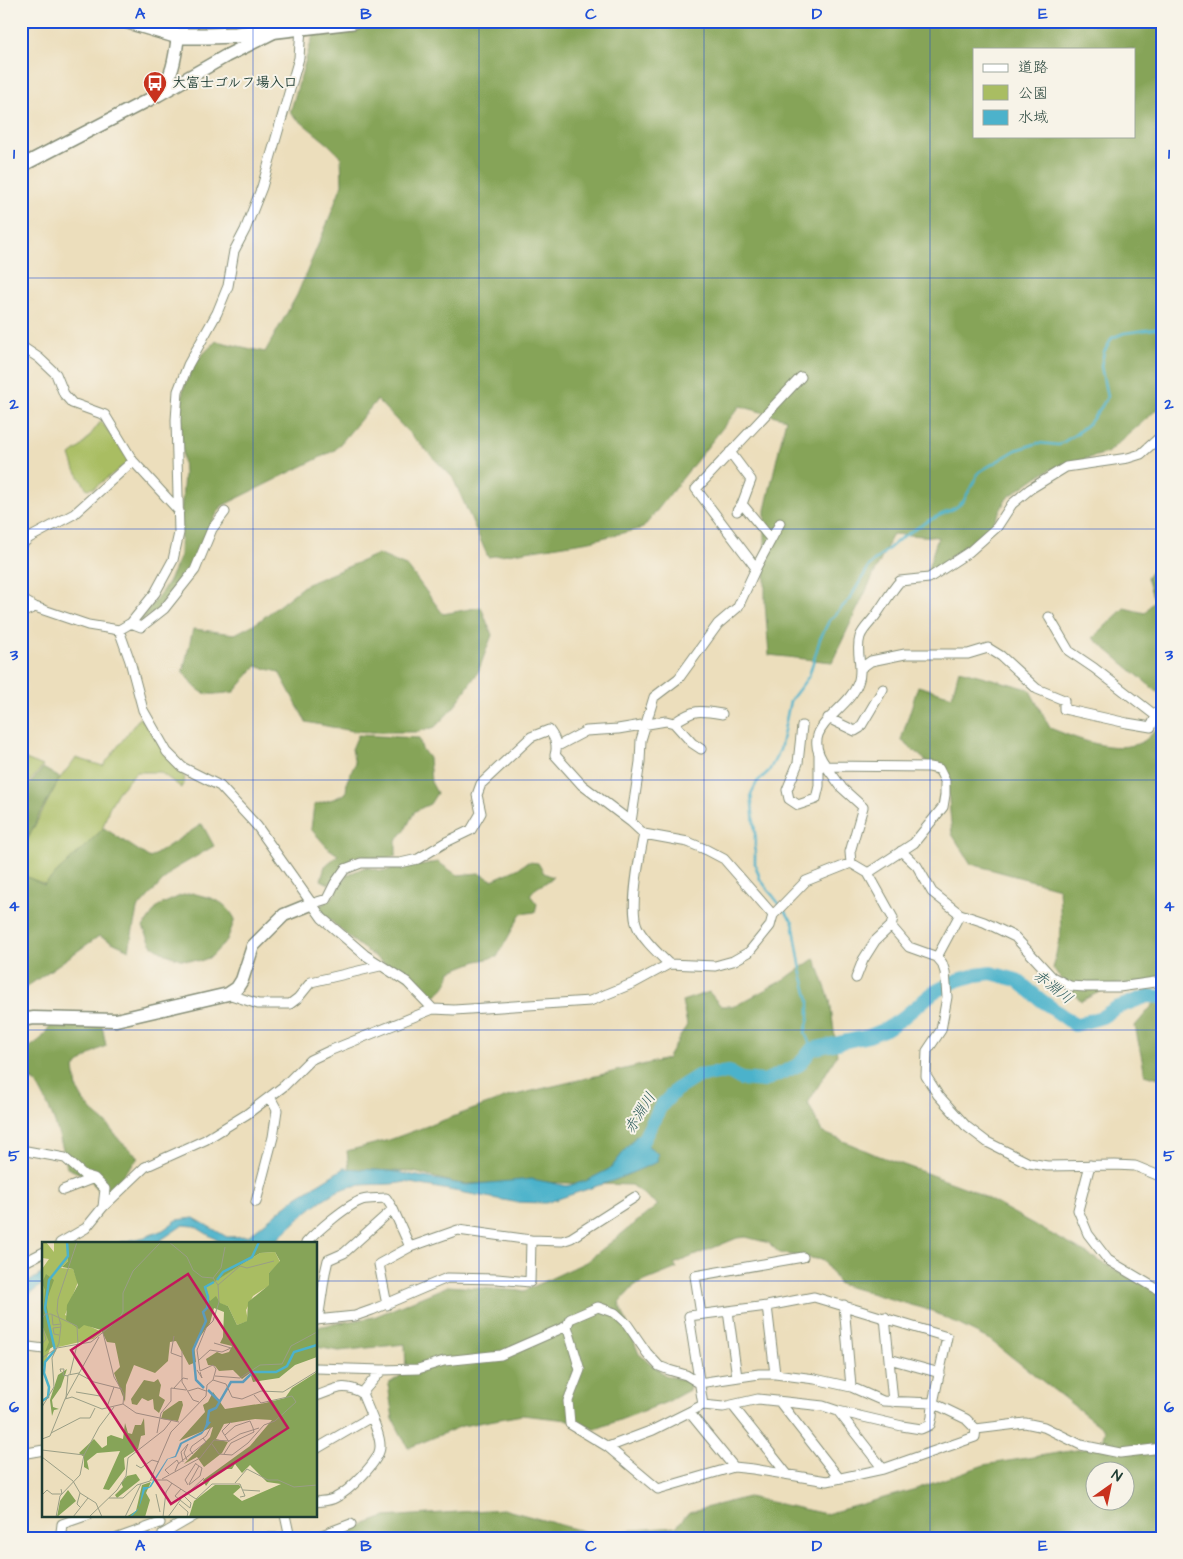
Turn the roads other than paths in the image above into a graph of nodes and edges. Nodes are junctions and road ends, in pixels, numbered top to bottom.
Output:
1 (28, 21) edge
2 (128, 21) edge
3 (353, 21) edge
4 (21, 26) edge
5 (301, 27) junction
6 (279, 30) junction
7 (178, 36) junction
8 (158, 95) junction
9 (21, 166) edge
10 (21, 346) edge
11 (801, 377) dead end
12 (1162, 435) edge
13 (730, 452) junction
14 (133, 461) junction
15 (179, 511) junction
16 (225, 512) dead end
17 (780, 523) dead end
18 (771, 539) junction
19 (21, 545) edge
20 (756, 568) junction
21 (21, 599) edge
22 (35, 608) junction
23 (21, 614) edge
24 (1049, 617) dead end
25 (131, 623) junction
26 (119, 630) junction
27 (861, 668) junction
28 (883, 689) dead end
29 (722, 714) dead end
30 (828, 718) junction
31 (674, 723) junction
32 (646, 724) junction
33 (802, 726) dead end
34 (556, 747) junction
35 (701, 748) dead end
36 (819, 754) junction
37 (826, 766) junction
38 (631, 822) junction
39 (644, 834) junction
40 (901, 851) junction
41 (851, 863) junction
42 (868, 873) junction
43 (311, 904) junction
44 (774, 913) junction
45 (960, 914) junction
46 (891, 926) junction
47 (937, 957) junction
48 (670, 964) junction
49 (380, 966) junction
50 (856, 978) dead end
51 (1162, 981) edge
52 (228, 994) junction
53 (434, 1009) junction
54 (21, 1020) edge
55 (270, 1096) junction
56 (21, 1150) edge
57 (1090, 1165) junction
58 (1162, 1176) edge
59 (94, 1178) junction
60 (63, 1190) dead end
61 (635, 1197) dead end
62 (256, 1202) dead end
63 (103, 1207) junction
64 (393, 1209) junction
65 (531, 1240) junction
66 (62, 1242) edge
67 (307, 1242) edge
68 (410, 1246) junction
69 (42, 1253) edge
70 (803, 1257) dead end
71 (21, 1264) edge
72 (1162, 1292) edge
73 (387, 1305) junction
74 (844, 1305) junction
75 (767, 1306) junction
76 (728, 1311) junction
77 (318, 1314) edge
78 (700, 1314) junction
79 (885, 1317) junction
80 (318, 1320) edge
81 (567, 1326) junction
82 (21, 1346) edge
83 (42, 1348) edge
84 (889, 1359) junction
85 (318, 1368) edge
86 (382, 1370) junction
87 (775, 1374) junction
88 (940, 1374) junction
89 (737, 1377) junction
90 (699, 1383) junction
91 (851, 1387) junction
92 (362, 1393) junction
93 (318, 1395) edge
94 (779, 1401) junction
95 (893, 1402) junction
96 (933, 1403) junction
97 (703, 1405) junction
98 (733, 1406) junction
99 (838, 1411) junction
100 (689, 1412) junction
101 (371, 1417) junction
102 (976, 1429) junction
103 (318, 1448) edge
104 (608, 1448) junction
105 (1162, 1448) edge
106 (42, 1450) edge
107 (21, 1454) edge
108 (734, 1467) junction
109 (883, 1469) junction
110 (787, 1474) junction
111 (838, 1478) junction
112 (318, 1502) edge
113 (85, 1516) edge
114 (194, 1516) edge
115 (285, 1516) edge
116 (158, 1519) edge
117 (351, 1524) dead end
118 (164, 1536) edge
119 (64, 1538) edge
120 (118, 1538) edge
121 (268, 1538) edge
122 (280, 1538) edge
123 (290, 1538) edge
124 (297, 1538) edge

1 - 4 street
2 - 7 main road
3 - 5 main road
5 - 6 main road
5 - 15 street
6 - 7 main road
6 - 8 street
7 - 8 street
8 - 9 street
10 - 14 street
11 - 13 street
12 - 27 street
13 - 18 street
13 - 20 street
14 - 15 street
14 - 19 street
15 - 25 street
16 - 25 street
17 - 18 street
18 - 20 street
20 - 32 street
21 - 22 street
22 - 23 street
22 - 26 street
24 - 27 street
25 - 26 street
26 - 43 street
27 - 30 street
28 - 30 street
29 - 31 street
30 - 36 street
31 - 32 street
31 - 35 street
32 - 34 street
32 - 38 street
33 - 36 street
34 - 38 street
34 - 43 street
36 - 37 street
37 - 40 street
37 - 41 street
38 - 39 street
39 - 44 street
39 - 48 street
40 - 42 street
40 - 45 street
41 - 42 street
41 - 44 street
42 - 46 street
43 - 49 street
43 - 52 street
44 - 48 street
45 - 47 street
45 - 51 street
46 - 47 street
46 - 50 street
47 - 57 street
48 - 53 street
49 - 52 street
49 - 53 street
52 - 54 street
53 - 55 street
55 - 62 street
55 - 63 street
56 - 59 street
57 - 58 street
57 - 72 street
59 - 60 street
59 - 63 street
61 - 65 street
63 - 66 street
64 - 67 street
64 - 68 street
64 - 77 street
65 - 68 street
65 - 73 street
68 - 73 street
69 - 71 street
70 - 78 street
73 - 80 street
74 - 75 street
74 - 79 street
74 - 91 street
75 - 76 street
75 - 87 street
76 - 78 street
76 - 89 street
78 - 90 street
79 - 84 street
79 - 88 street
81 - 86 street
81 - 90 street
81 - 104 street
82 - 83 street
84 - 88 street
84 - 95 street
85 - 86 street
86 - 92 street
87 - 89 street
87 - 91 street
88 - 96 street
89 - 90 street
90 - 97 street
91 - 95 street
92 - 93 street
92 - 101 street
94 - 98 street
94 - 99 street
94 - 111 street
95 - 96 street
96 - 99 street
96 - 102 street
97 - 98 street
97 - 100 street
98 - 110 street
99 - 109 street
100 - 104 street
100 - 108 street
101 - 103 street
101 - 112 street
102 - 105 street
102 - 109 street
104 - 108 street
106 - 107 street
108 - 110 street
109 - 111 street
110 - 111 street
113 - 119 street
114 - 118 street
115 - 123 street
116 - 118 street
116 - 120 street
117 - 124 street
121 - 122 street

